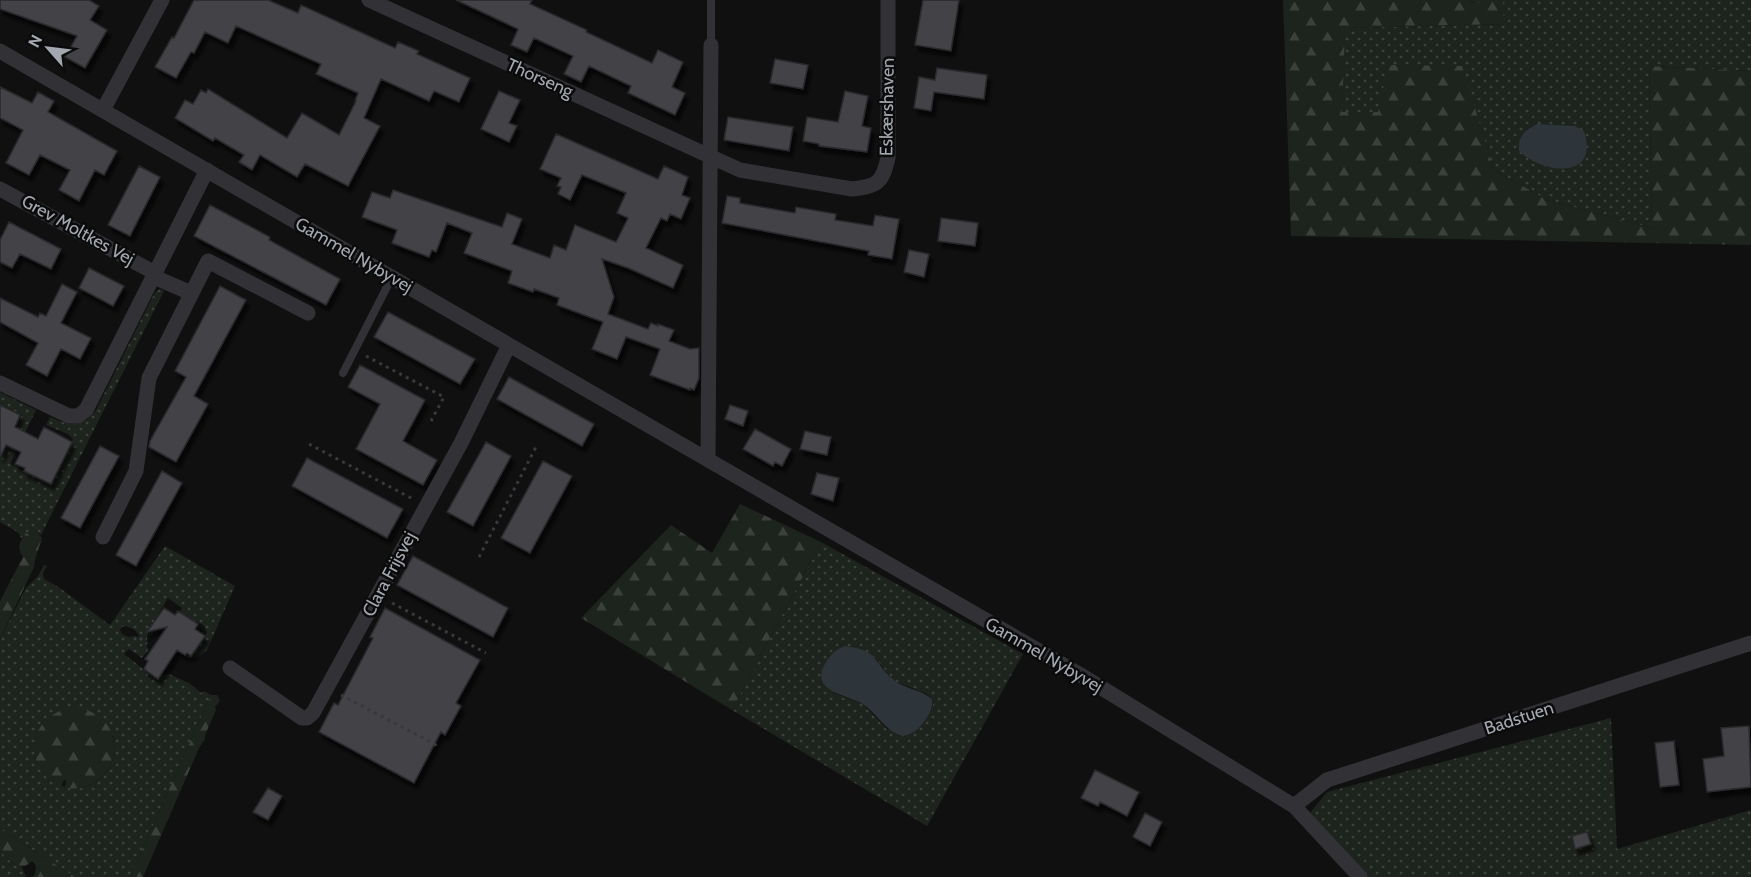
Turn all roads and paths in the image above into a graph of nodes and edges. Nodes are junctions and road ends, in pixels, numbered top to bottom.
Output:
1 (162, 0) edge
2 (369, 0) edge
3 (711, 0) edge
4 (888, 0) edge
5 (711, 45) joint
6 (0, 51) edge
7 (103, 110) junction
8 (712, 156) junction
9 (207, 170) junction
10 (0, 189) edge
11 (154, 275) junction
12 (392, 277) junction
13 (191, 293) junction
14 (308, 313) dead end
15 (509, 345) junction
16 (355, 350) junction
17 (343, 373) dead end
18 (0, 383) edge
19 (431, 421) dead end
20 (309, 444) dead end
21 (537, 445) dead end
22 (708, 459) junction
23 (426, 506) junction
24 (103, 537) dead end
25 (479, 557) dead end
26 (379, 596) junction
27 (140, 638) dead end
28 (1751, 643) edge
29 (147, 644) dead end
30 (486, 653) dead end
31 (230, 668) dead end
32 (327, 687) junction
33 (438, 746) dead end
34 (1294, 806) junction
35 (1360, 877) edge

1 - 7 street
2 - 8 street, Thorseng
3 - 5 lane
4 - 8 street, Eskærshaven
5 - 8 street
6 - 7 street, Gammel Nybyvej
7 - 9 street, Gammel Nybyvej
8 - 22 street
9 - 11 street, Grev Moltkes Vej
9 - 12 street, Gammel Nybyvej
10 - 11 street, Grev Moltkes Vej
11 - 13 street, Grev Moltkes Vej
11 - 18 street, Grev Moltkes Vej
12 - 15 street, Gammel Nybyvej
12 - 16 lane
13 - 14 street
13 - 24 street
15 - 22 street, Gammel Nybyvej
15 - 23 street, Clara Frijsvej
16 - 17 lane
16 - 19 path
20 - 23 path
21 - 25 path
22 - 34 street, Gammel Nybyvej
23 - 26 street, Clara Frijsvej
26 - 30 path
26 - 32 street, Clara Frijsvej
27 - 29 path
28 - 34 street, Badstuen
31 - 32 street, Clara Frijsvej
32 - 33 path
34 - 35 street, Gammel Nybyvej

